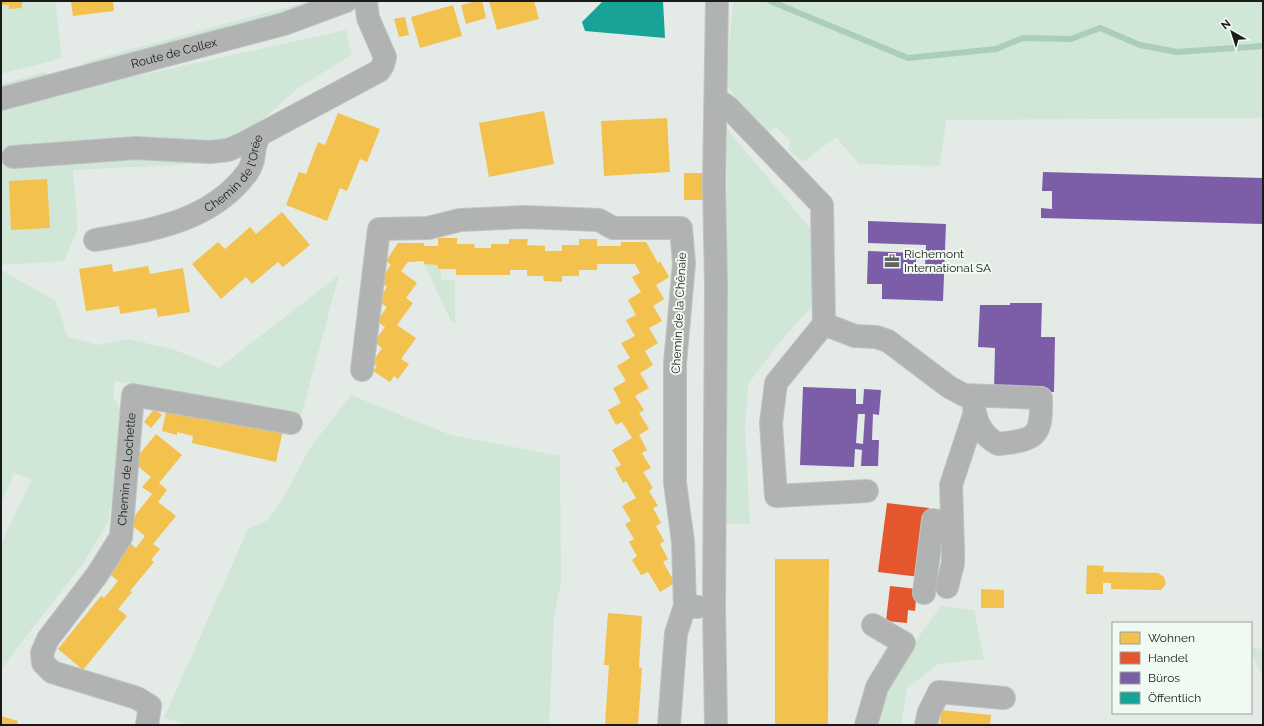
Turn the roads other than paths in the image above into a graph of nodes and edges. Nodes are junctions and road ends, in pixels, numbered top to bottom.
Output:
1 (346, 1) edge
2 (366, 1) edge
3 (717, 1) edge
4 (1, 99) edge
5 (716, 99) junction
6 (261, 134) junction
7 (13, 157) dead end
8 (95, 240) dead end
9 (715, 261) junction
10 (684, 263) junction
11 (824, 324) junction
12 (362, 370) dead end
13 (974, 406) junction
14 (291, 423) dead end
15 (998, 444) junction
16 (960, 455) junction
17 (866, 491) dead end
18 (951, 523) junction
19 (947, 587) dead end
20 (924, 593) dead end
21 (685, 606) junction
22 (714, 608) junction
23 (873, 625) dead end
24 (1004, 698) dead end
25 (147, 725) edge
26 (668, 725) edge
27 (716, 725) edge
28 (866, 725) edge
29 (926, 725) edge

1 - 4 street, Route de Collex
2 - 6 street, Chemin de l'Orée
3 - 5 street
5 - 9 street
5 - 11 street
6 - 7 street
6 - 8 street, Chemin de l'Orée
9 - 10 street
9 - 22 street
10 - 12 street, Chemin de la Chênaie
10 - 21 street, Chemin de la Chênaie
11 - 13 street
11 - 17 street
13 - 15 street
13 - 15 street
13 - 16 street
14 - 25 street, Chemin de Lochette
15 - 16 street
16 - 18 street
18 - 19 street
18 - 20 street
21 - 22 street
21 - 26 street, Chemin de la Chênaie
22 - 27 street
23 - 28 street
24 - 29 street

